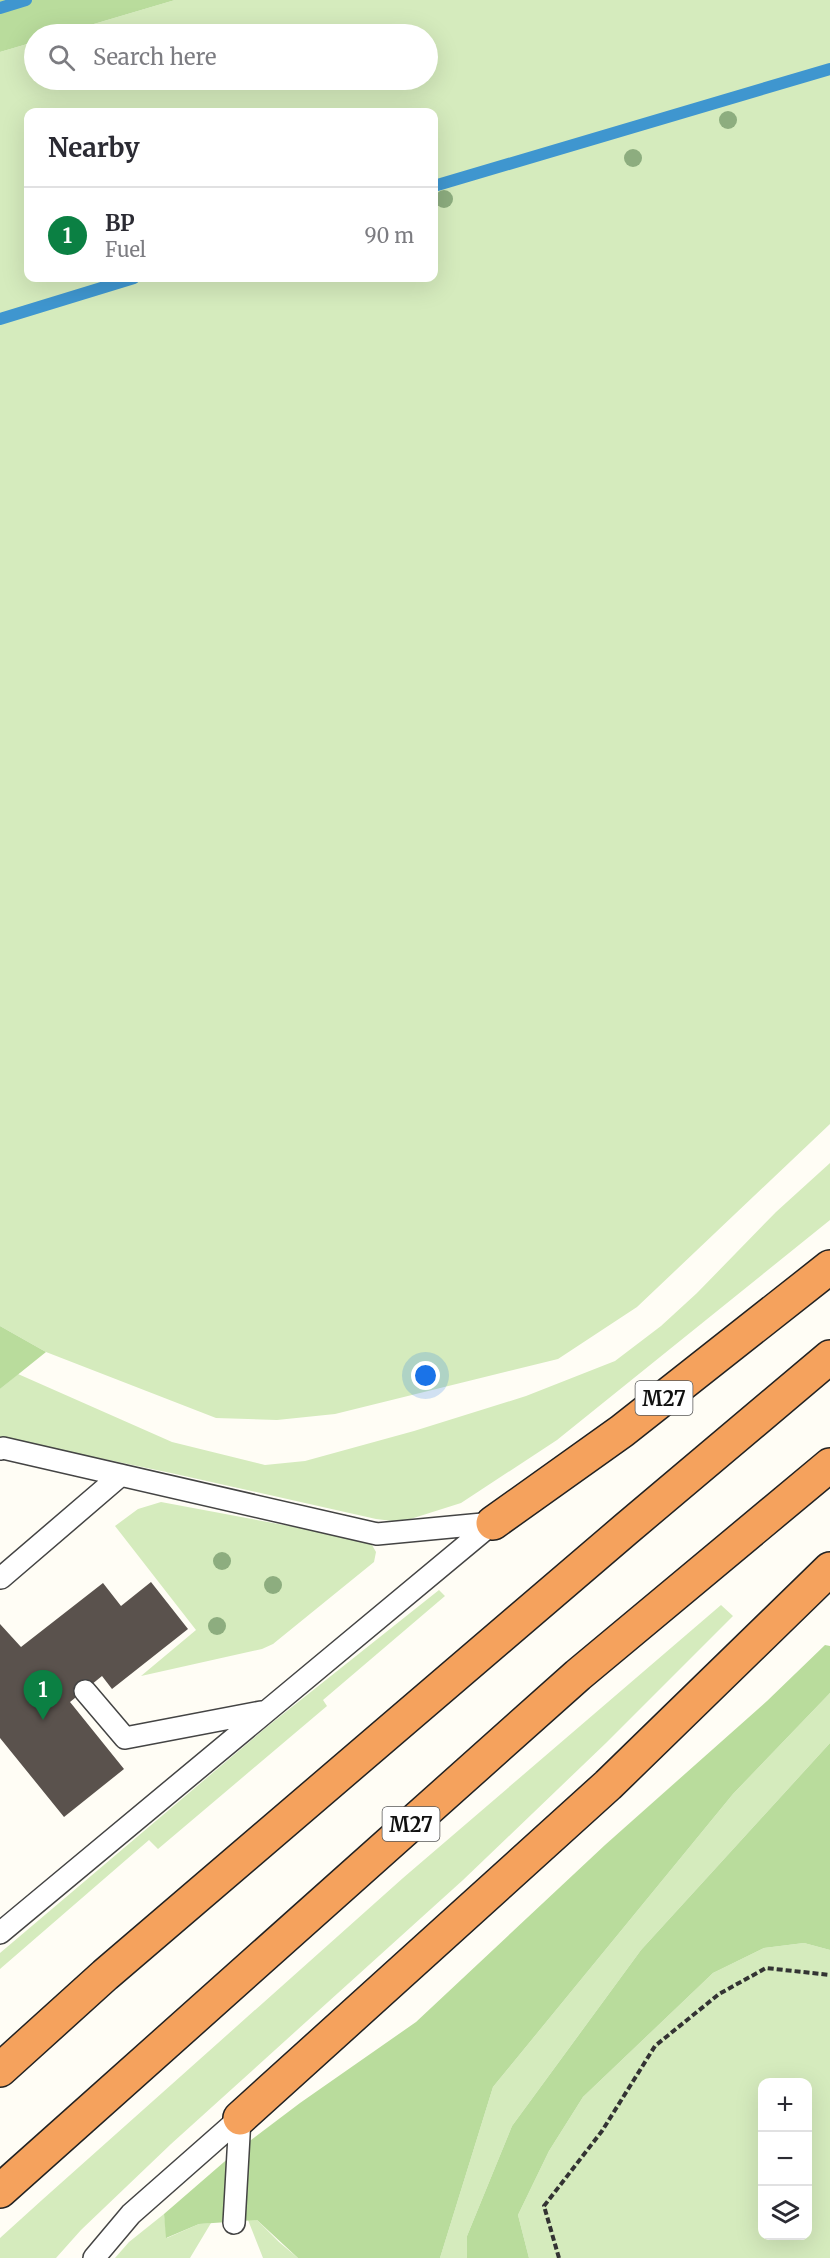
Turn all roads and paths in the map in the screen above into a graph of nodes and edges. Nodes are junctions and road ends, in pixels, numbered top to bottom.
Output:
1 (830, 1267) edge
2 (830, 1357) edge
3 (0, 1449) edge
4 (830, 1465) edge
5 (121, 1475) junction
6 (493, 1523) junction
7 (830, 1569) edge
8 (1, 1578) edge
9 (85, 1691) dead end
10 (264, 1712) junction
11 (0, 1933) edge
12 (830, 1975) edge
13 (0, 2070) edge
14 (240, 2118) junction
15 (0, 2191) edge
16 (234, 2223) dead end
17 (94, 2258) edge
18 (559, 2258) edge

1 - 6 highway, M27
2 - 13 highway
3 - 5 lane
4 - 15 highway, M27
5 - 6 lane
5 - 8 lane
6 - 10 lane
7 - 14 highway
9 - 10 lane
10 - 11 lane
12 - 18 path
14 - 16 lane
14 - 17 lane

